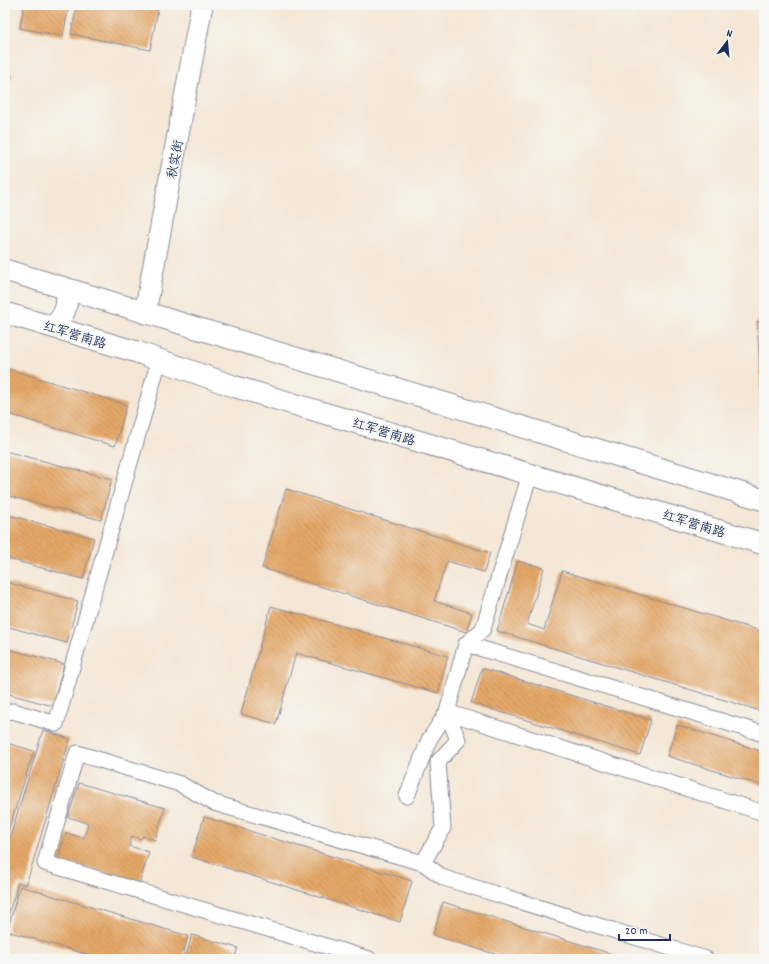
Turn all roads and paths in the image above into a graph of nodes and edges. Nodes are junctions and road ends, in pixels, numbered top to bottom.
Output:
1 (202, 5) edge
2 (5, 270) edge
3 (65, 289) junction
4 (5, 313) edge
5 (145, 313) junction
6 (54, 327) junction
7 (159, 360) junction
8 (530, 474) junction
9 (764, 500) edge
10 (764, 544) edge
11 (466, 644) junction
12 (5, 712) edge
13 (447, 712) junction
14 (764, 734) edge
15 (407, 796) dead end
16 (764, 813) edge
17 (423, 863) junction
18 (369, 959) edge
19 (706, 959) edge

1 - 5 main road, 秋实街
2 - 3 main road
3 - 5 main road
3 - 6 main road
4 - 6 main road, 红军营南路
5 - 9 main road
6 - 7 main road, 红军营南路
7 - 8 main road, 红军营南路
7 - 12 street
8 - 10 main road, 红军营南路
8 - 11 street
11 - 13 street
11 - 14 street
13 - 15 street
13 - 16 street
13 - 17 street
17 - 18 street
17 - 19 street

